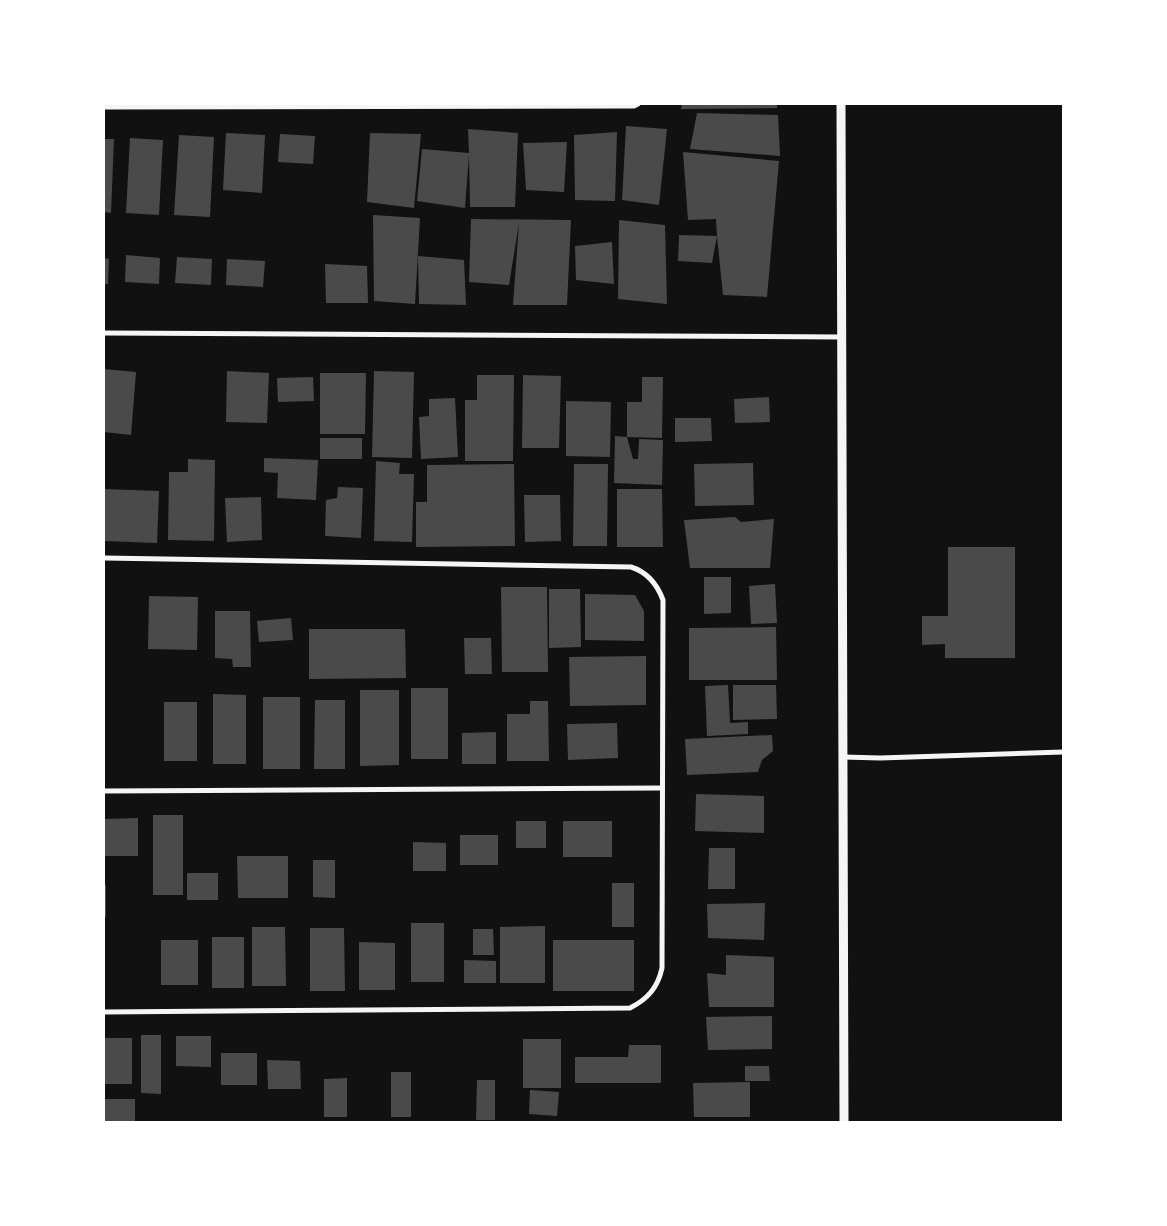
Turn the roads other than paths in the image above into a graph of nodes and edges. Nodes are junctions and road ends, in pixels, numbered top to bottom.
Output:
1 (638, 104) edge
2 (841, 104) edge
3 (104, 107) edge
4 (104, 333) edge
5 (842, 337) junction
6 (104, 558) edge
7 (1063, 752) edge
8 (843, 758) junction
9 (662, 788) junction
10 (104, 791) edge
11 (104, 1012) edge
12 (844, 1122) edge

1 - 3 street
2 - 5 street
4 - 5 street
5 - 8 street
6 - 9 street
7 - 8 street
8 - 12 street
9 - 10 street
9 - 11 street

